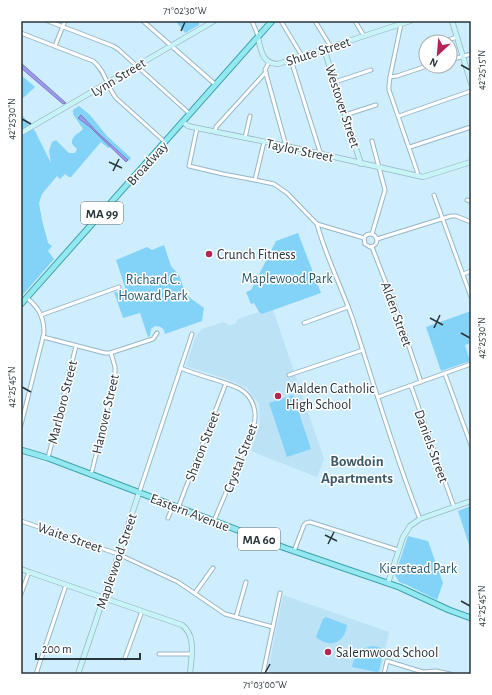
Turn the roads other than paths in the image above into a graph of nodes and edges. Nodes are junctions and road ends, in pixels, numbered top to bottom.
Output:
1 (48, 21) edge
2 (65, 21) edge
3 (143, 21) edge
4 (252, 21) edge
5 (272, 21) edge
6 (281, 21) edge
7 (315, 21) edge
8 (355, 21) edge
9 (410, 21) edge
10 (210, 22) edge
11 (454, 22) edge
12 (401, 24) junction
13 (63, 27) junction
14 (21, 33) edge
15 (456, 34) edge
16 (364, 36) junction
17 (258, 38) junction
18 (458, 40) edge
19 (172, 45) junction
20 (55, 46) junction
21 (331, 47) junction
22 (324, 49) junction
23 (471, 54) edge
24 (302, 56) junction
25 (463, 56) junction
26 (458, 58) edge
27 (291, 60) junction
28 (268, 62) junction
29 (137, 66) junction
30 (418, 69) edge
31 (371, 70) dead end
32 (266, 72) junction
33 (390, 77) junction
34 (335, 82) junction
35 (107, 83) junction
36 (471, 83) edge
37 (216, 85) junction
38 (471, 91) edge
39 (376, 105) dead end
40 (190, 114) junction
41 (250, 116) dead end
42 (345, 116) junction
43 (399, 116) junction
44 (183, 122) junction
45 (471, 127) edge
46 (197, 128) junction
47 (215, 132) junction
48 (21, 133) edge
49 (245, 138) junction
50 (372, 141) dead end
51 (165, 142) junction
52 (264, 142) junction
53 (286, 146) junction
54 (410, 147) junction
55 (321, 155) junction
56 (471, 162) edge
57 (361, 164) junction
58 (379, 168) junction
59 (418, 176) junction
60 (255, 180) junction
61 (434, 195) dead end
62 (467, 200) dead end
63 (471, 201) edge
64 (443, 218) junction
65 (471, 222) edge
66 (317, 224) junction
67 (372, 234) junction
68 (364, 238) junction
69 (377, 239) junction
70 (372, 247) junction
71 (471, 271) edge
72 (463, 274) junction
73 (119, 287) dead end
74 (471, 296) edge
75 (27, 298) junction
76 (21, 304) edge
77 (348, 307) junction
78 (41, 315) junction
79 (304, 324) dead end
80 (157, 333) dead end
81 (192, 334) dead end
82 (43, 338) junction
83 (76, 346) junction
84 (363, 350) junction
85 (111, 353) junction
86 (471, 364) edge
87 (180, 368) junction
88 (445, 374) junction
89 (289, 375) dead end
90 (421, 382) junction
91 (226, 384) junction
92 (411, 386) junction
93 (378, 397) junction
94 (21, 425) edge
95 (471, 432) edge
96 (467, 434) junction
97 (471, 445) edge
98 (21, 450) edge
99 (48, 458) junction
100 (91, 475) junction
101 (139, 493) junction
102 (471, 501) edge
103 (175, 507) junction
104 (454, 507) junction
105 (168, 518) dead end
106 (420, 519) junction
107 (21, 521) edge
108 (214, 522) junction
109 (398, 550) junction
110 (294, 552) junction
111 (118, 554) junction
112 (21, 568) edge
113 (213, 568) dead end
114 (29, 572) junction
115 (246, 582) dead end
116 (388, 583) junction
117 (66, 585) junction
118 (280, 593) dead end
119 (21, 594) edge
120 (195, 594) junction
121 (103, 598) junction
122 (142, 611) junction
123 (236, 617) junction
124 (471, 618) edge
125 (273, 627) junction
126 (159, 654) dead end
127 (191, 654) junction
128 (126, 658) dead end
129 (418, 672) edge
130 (36, 674) edge
131 (78, 674) edge
132 (190, 674) edge
133 (263, 674) edge
134 (384, 674) edge
135 (450, 674) edge

1 - 13 street
2 - 13 street
3 - 19 street
4 - 17 street, Shute Street
5 - 17 main road, Broadway / MA 99
6 - 24 street
7 - 21 street
8 - 16 street
9 - 12 main road, Shute Street
10 - 19 main road, Lynn Street
11 - 15 main road
12 - 16 main road, Shute Street
12 - 33 street
13 - 20 street
13 - 29 street
14 - 20 street
16 - 21 main road, Shute Street
17 - 28 main road, Shute Street
17 - 37 main road, Broadway / MA 99
18 - 25 main road
19 - 29 main road, Lynn Street
19 - 37 street
20 - 35 street
21 - 22 main road, Shute Street
22 - 24 main road, Shute Street
22 - 34 main road, Westover Street
23 - 25 street
24 - 27 main road, Shute Street
25 - 26 street
25 - 36 main road
27 - 28 main road, Shute Street
27 - 55 street
28 - 32 street
29 - 35 main road, Lynn Street
29 - 40 street
30 - 33 street
31 - 34 street
32 - 47 street
32 - 53 street
33 - 43 street
34 - 42 main road, Westover Street
35 - 48 main road, Lynn Street
35 - 51 street
37 - 40 main road, Broadway / MA 99
38 - 43 street
39 - 42 street
40 - 44 main road, Broadway / MA 99
41 - 49 street
42 - 57 main road, Westover Street
43 - 54 street
44 - 46 main road, Taylor Street
44 - 51 main road, Broadway / MA 99
45 - 54 street
46 - 47 main road, Taylor Street
46 - 60 street
47 - 49 main road, Taylor Street
49 - 52 main road, Taylor Street
50 - 58 street
51 - 75 main road, Broadway / MA 99
52 - 53 main road, Taylor Street
52 - 60 street
53 - 55 main road, Taylor Street
54 - 59 street
55 - 57 main road, Taylor Street
56 - 59 main road
57 - 58 main road, Taylor Street
58 - 59 main road, Taylor Street
58 - 67 street
60 - 66 street
61 - 64 street
62 - 63 street
64 - 65 street
64 - 69 street
64 - 72 street
66 - 68 street
66 - 77 street
67 - 68 street
67 - 69 street
68 - 70 street
69 - 70 street
70 - 90 street, Alden Street
71 - 72 street
72 - 74 street
73 - 78 street
75 - 76 main road, Broadway / MA 99
75 - 78 street
77 - 79 street
77 - 84 street
78 - 82 street
80 - 85 street
81 - 87 street, Maplewood Street
82 - 83 street
82 - 94 street
83 - 85 street
83 - 99 street, Marlboro Street
84 - 89 street
84 - 93 street
85 - 100 street, Hanover Street
86 - 88 street
87 - 91 street, Crystal Street
87 - 101 street, Maplewood Street
88 - 90 street
88 - 96 street
90 - 92 street
91 - 103 street, Sharon Street
91 - 108 street, Crystal Street
92 - 93 street
92 - 104 street, Daniels Street
93 - 106 street
95 - 96 street
96 - 97 street
98 - 99 main road, Eastern Avenue / MA 60
99 - 100 main road, Eastern Avenue / MA 60
100 - 101 main road, Eastern Avenue / MA 60
101 - 103 main road, Eastern Avenue / MA 60
101 - 111 main road, Maplewood Street
102 - 104 main road
103 - 105 street, Sharon Street
103 - 108 main road, Eastern Avenue / MA 60
104 - 106 main road
106 - 109 main road
107 - 111 street, Waite Street
108 - 110 main road, Eastern Avenue / MA 60
109 - 110 street
109 - 116 main road
110 - 116 main road, Eastern Avenue / MA 60
111 - 120 street, Waite Street
111 - 121 main road, Maplewood Street
112 - 114 main road
113 - 120 street
114 - 117 main road
114 - 119 street
115 - 123 street
116 - 124 main road, Eastern Avenue / MA 60
117 - 121 main road
117 - 130 street
118 - 125 street
120 - 123 street, Waite Street
121 - 122 main road
121 - 131 main road, Maplewood Street
122 - 127 main road
122 - 128 street
123 - 125 street, Waite Street
125 - 133 street
126 - 127 street
127 - 132 main road
129 - 134 street
129 - 135 street

